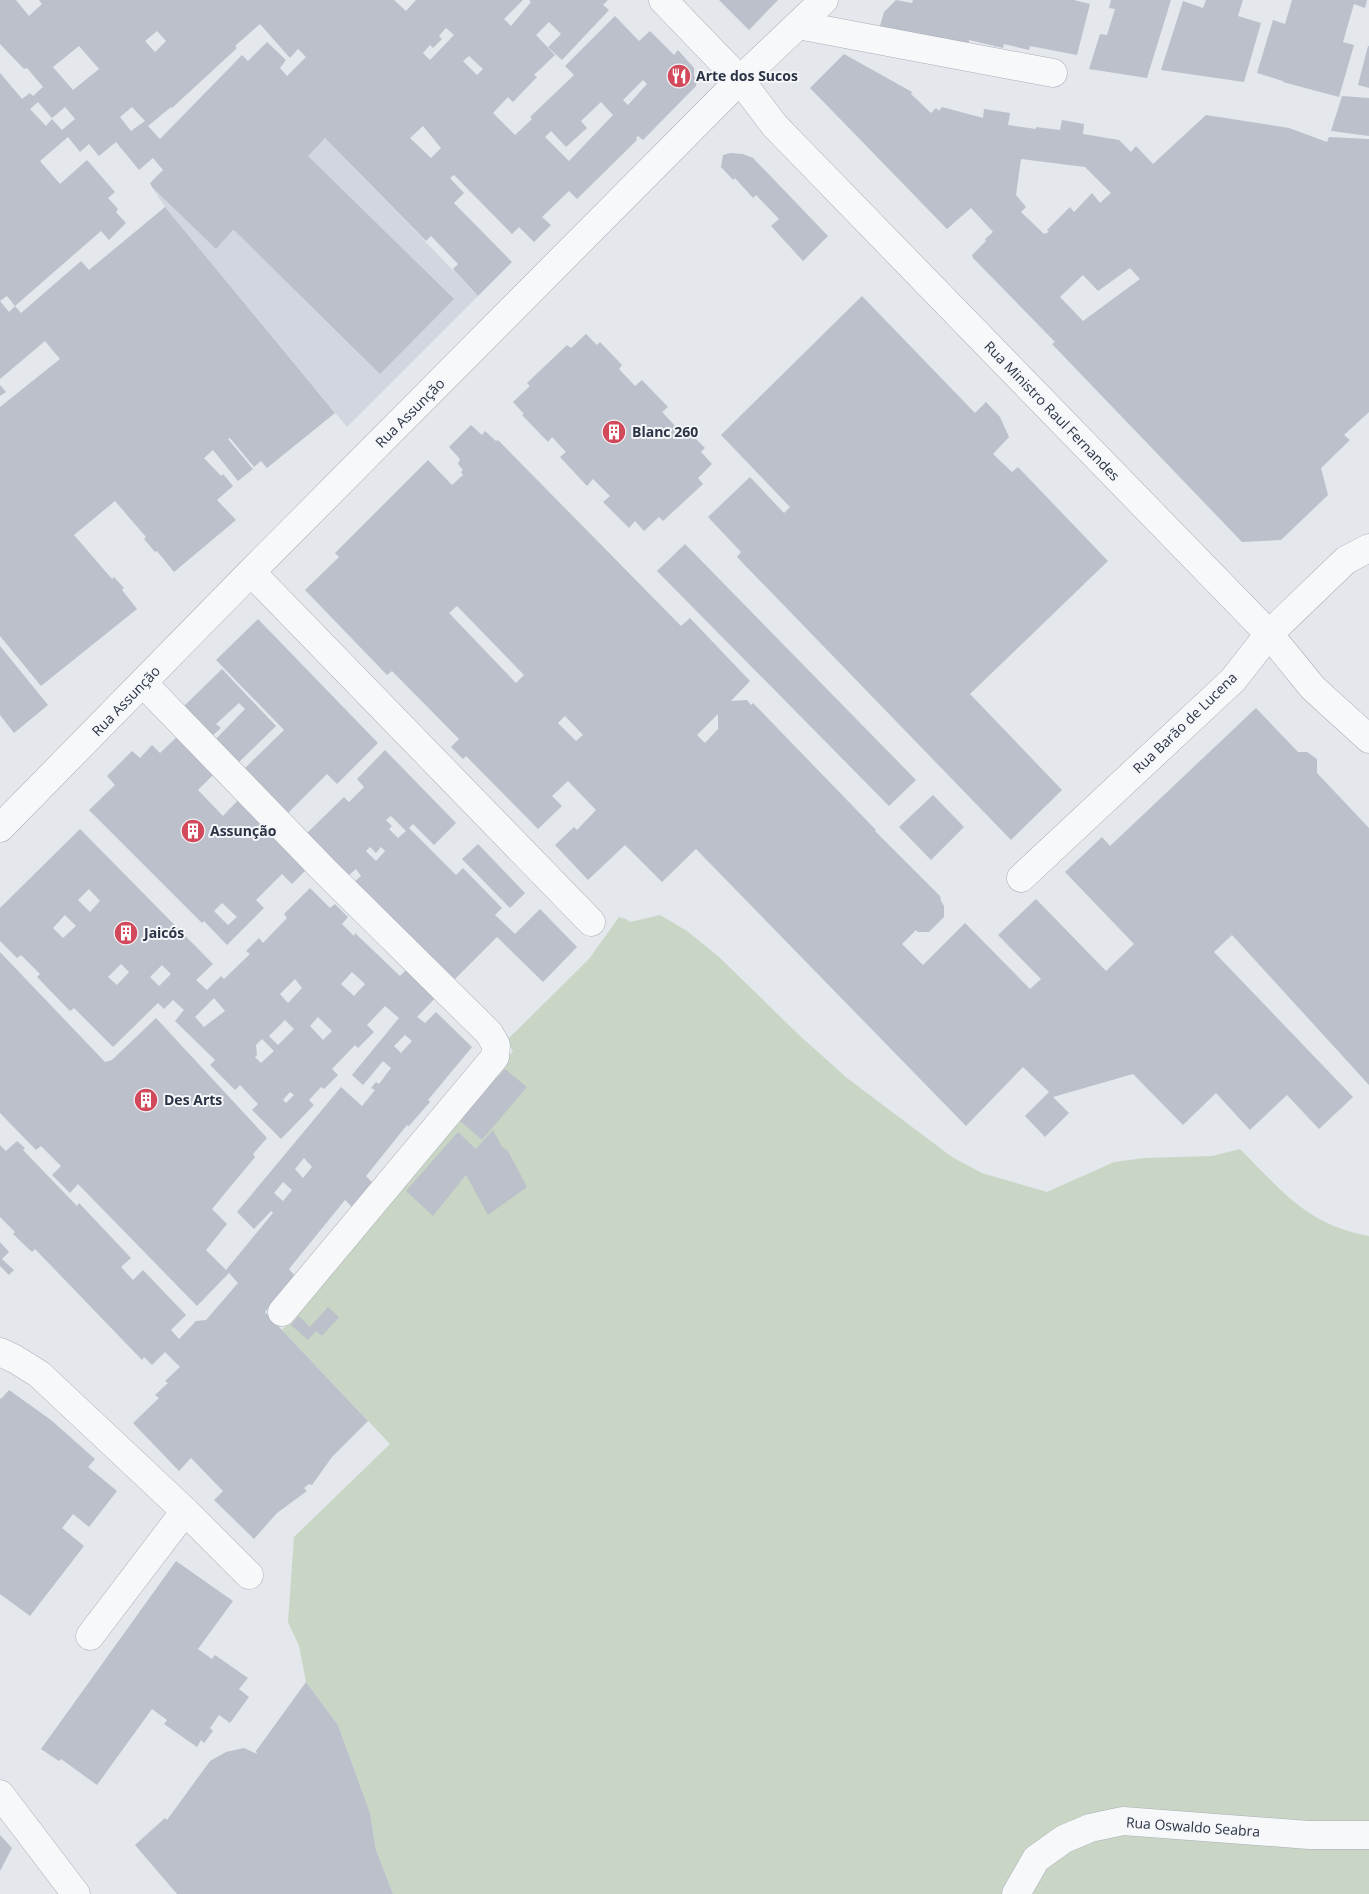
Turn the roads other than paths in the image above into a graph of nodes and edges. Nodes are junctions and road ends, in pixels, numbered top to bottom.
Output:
1 (663, 0) edge
2 (824, 0) edge
3 (798, 26) junction
4 (1053, 73) dead end
5 (740, 80) junction
6 (1369, 548) edge
7 (252, 572) junction
8 (1269, 634) junction
9 (143, 683) junction
10 (1369, 739) edge
11 (0, 828) edge
12 (1021, 878) dead end
13 (591, 922) dead end
14 (282, 1312) dead end
15 (0, 1352) edge
16 (185, 1511) junction
17 (249, 1575) dead end
18 (90, 1636) dead end
19 (0, 1794) edge
20 (1369, 1835) edge
21 (76, 1894) edge
22 (1016, 1894) edge

1 - 5 street, Rua Ministro Raul Fernandes
2 - 3 street, Rua Assunção
3 - 4 street
3 - 5 street, Rua Assunção
5 - 7 street, Rua Assunção
5 - 8 street, Rua Ministro Raul Fernandes
6 - 8 street, Rua Barão de Lucena
7 - 9 street, Rua Assunção
7 - 13 street
8 - 10 street, Rua Ministro Raul Fernandes
8 - 12 street, Rua Barão de Lucena
9 - 11 street, Rua Assunção
9 - 14 street
15 - 16 street
16 - 17 street
16 - 18 street
19 - 21 street
20 - 22 street, Rua Oswaldo Seabra

